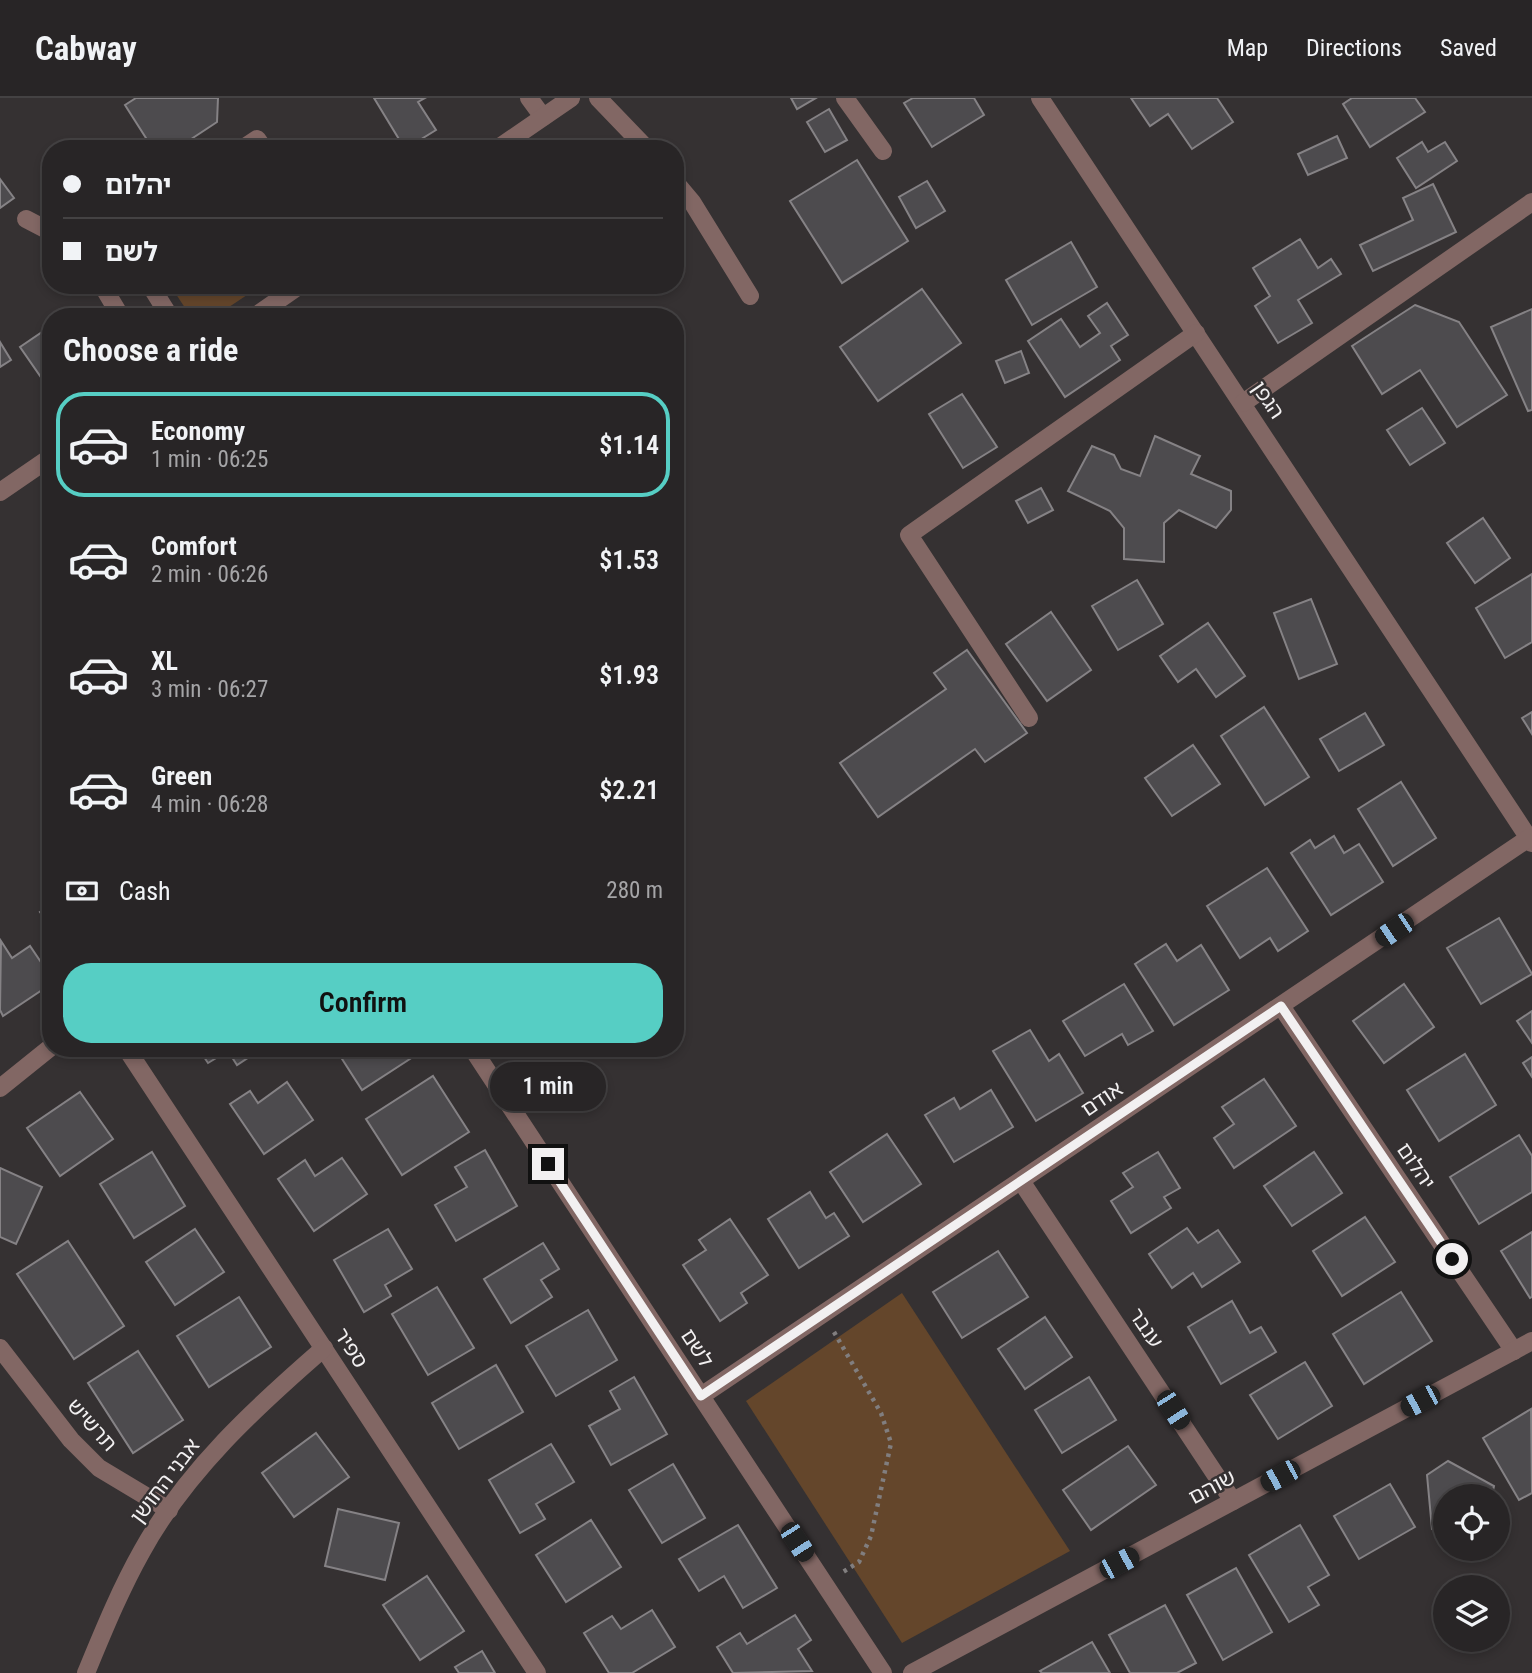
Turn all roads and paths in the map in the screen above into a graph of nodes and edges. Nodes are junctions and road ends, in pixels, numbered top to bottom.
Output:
1 (529, 98) edge
2 (571, 98) edge
3 (598, 98) edge
4 (845, 98) edge
5 (1040, 98) edge
6 (543, 117) junction
7 (510, 140) edge
8 (638, 140) edge
9 (883, 151) dead end
10 (684, 192) edge
11 (1532, 202) edge
12 (26, 219) dead end
13 (42, 227) edge
14 (287, 294) edge
15 (750, 296) dead end
16 (267, 308) edge
17 (1196, 332) junction
18 (1243, 403) junction
19 (42, 463) edge
20 (0, 492) edge
21 (1029, 718) dead end
22 (1530, 841) edge
23 (1281, 1006) junction
24 (42, 1054) edge
25 (132, 1057) edge
26 (478, 1057) edge
27 (0, 1088) edge
28 (1021, 1181) junction
29 (823, 1314) junction
30 (1532, 1341) edge
31 (0, 1348) edge
32 (324, 1348) junction
33 (1514, 1351) junction
34 (701, 1396) junction
35 (1233, 1501) junction
36 (169, 1510) junction
37 (824, 1583) junction
38 (86, 1673) edge
39 (537, 1673) edge
40 (883, 1673) edge
41 (912, 1673) edge

1 - 6 street
2 - 6 street
3 - 8 street
4 - 9 street
5 - 17 street, הגפן
6 - 7 street
10 - 15 street
11 - 18 street
12 - 13 street
14 - 16 street
17 - 18 street, הגפן
17 - 21 street
18 - 22 street, הגפן
19 - 20 street
22 - 23 street, אודם
23 - 28 street, אודם
23 - 33 street, יהלום
24 - 27 street
25 - 32 street, ספיר
26 - 34 street, לשם
28 - 29 street, אודם
28 - 35 street, ענבר
29 - 34 street, אודם
29 - 37 path
30 - 33 street, שוהם
31 - 36 street, תרשיש
32 - 36 street, אבני החושן
32 - 39 street, ספיר
33 - 35 street, שוהם
34 - 37 street, לשם
35 - 41 street, שוהם
36 - 38 street, אבני החושן
37 - 40 street, לשם

